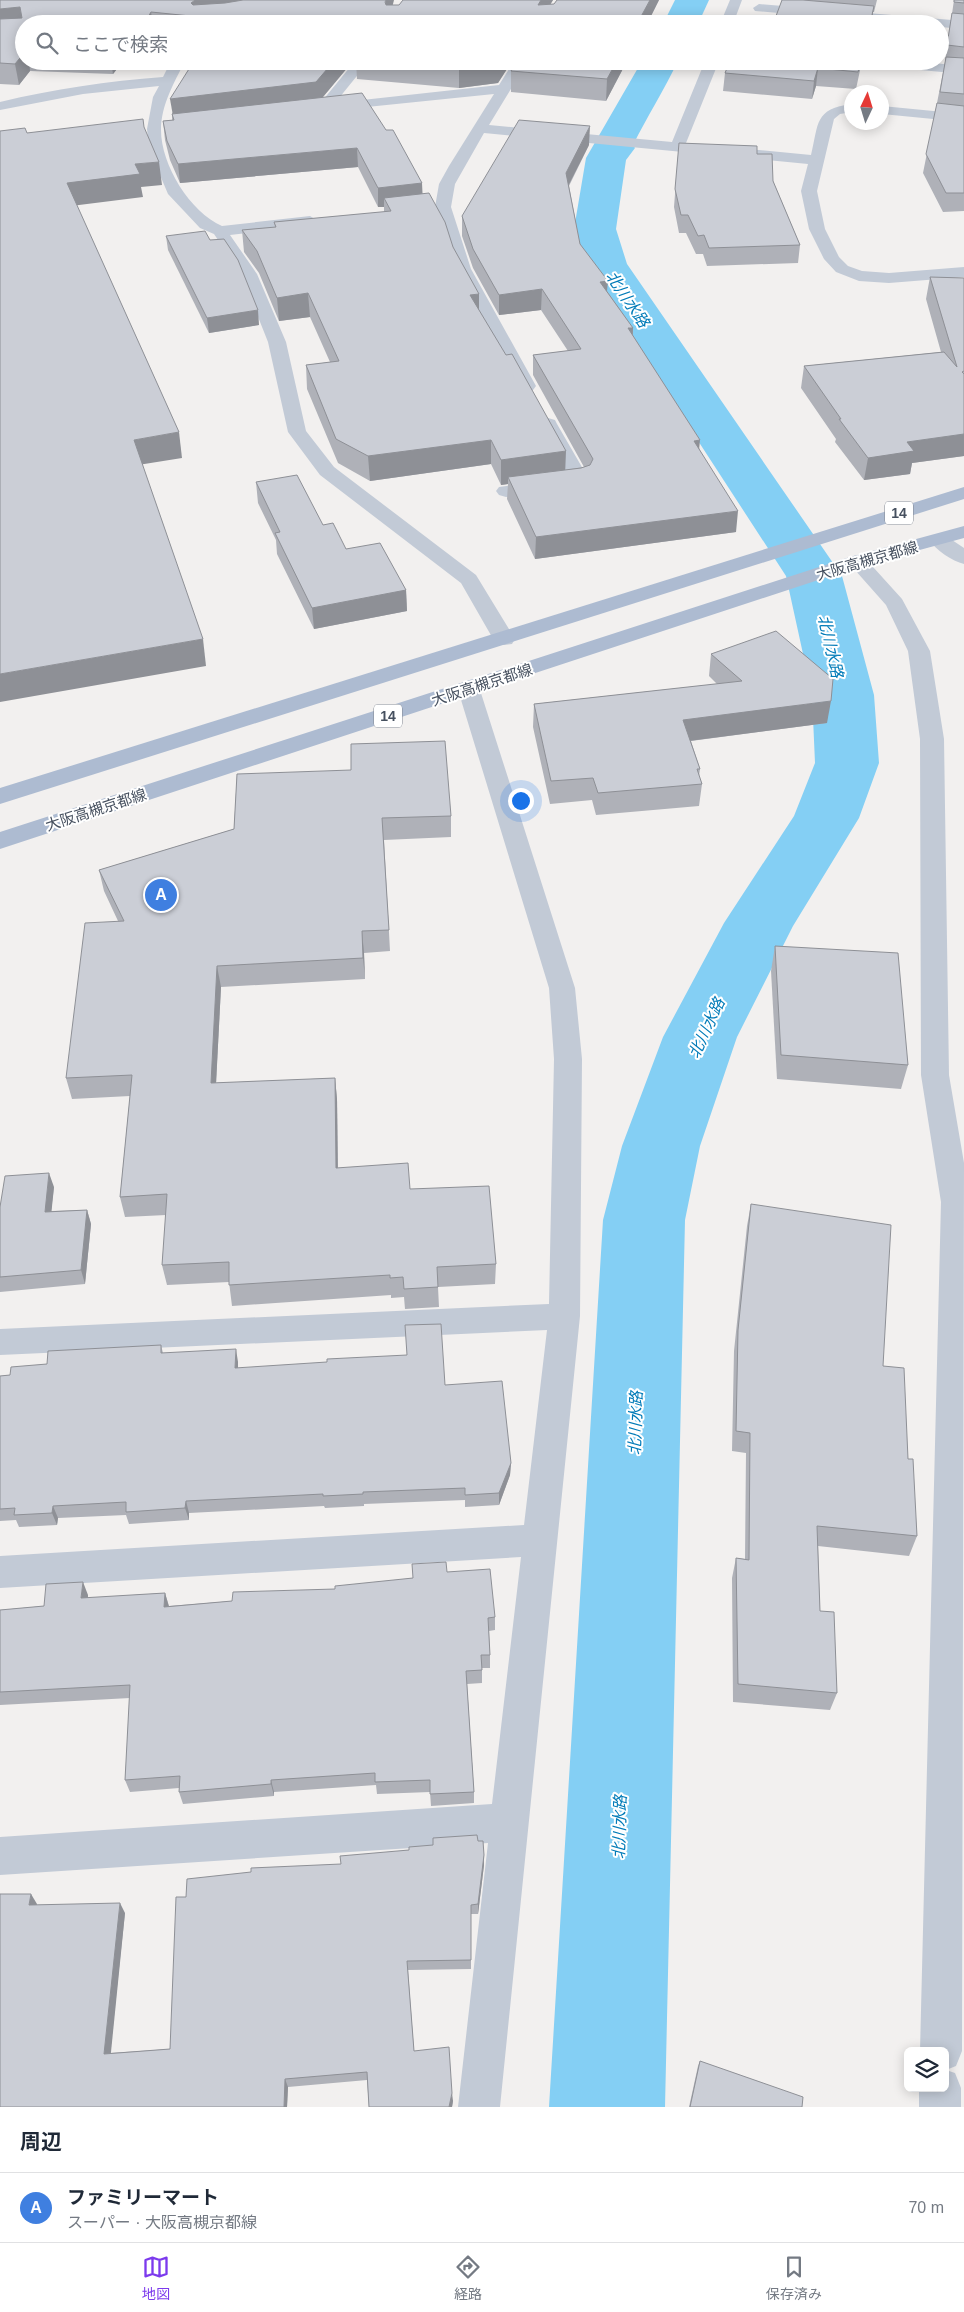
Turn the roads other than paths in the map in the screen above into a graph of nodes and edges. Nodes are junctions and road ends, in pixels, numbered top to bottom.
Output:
1 (736, 0) edge
2 (761, 4) edge
3 (730, 15) edge
4 (867, 15) edge
5 (949, 23) edge
6 (964, 25) edge
7 (949, 69) edge
8 (173, 70) edge
9 (355, 70) edge
10 (515, 70) edge
11 (708, 70) edge
12 (964, 70) edge
13 (166, 82) junction
14 (503, 89) junction
15 (0, 106) edge
16 (323, 109) junction
17 (844, 109) edge
18 (304, 111) edge
19 (889, 111) edge
20 (964, 118) edge
21 (173, 126) edge
22 (480, 128) junction
23 (154, 129) junction
24 (678, 146) junction
25 (817, 160) junction
26 (442, 207) junction
27 (423, 209) edge
28 (326, 220) edge
29 (220, 231) junction
30 (964, 272) edge
31 (533, 396) edge
32 (542, 413) edge
33 (506, 491) dead end
34 (964, 493) edge
35 (964, 532) edge
36 (939, 540) junction
37 (964, 558) edge
38 (850, 563) junction
39 (504, 639) junction
40 (469, 690) junction
41 (0, 796) edge
42 (0, 841) edge
43 (961, 1188) edge
44 (564, 1316) junction
45 (0, 1342) edge
46 (540, 1540) junction
47 (0, 1572) edge
48 (509, 1822) junction
49 (0, 1856) edge
50 (941, 2047) edge
51 (940, 2092) edge
52 (479, 2107) edge
53 (940, 2107) edge

1 - 3 street
2 - 4 street
5 - 6 street
7 - 12 street
8 - 13 street
9 - 16 street
10 - 14 street
11 - 24 street
13 - 15 street
13 - 23 street
14 - 16 street
14 - 22 street
16 - 18 street
17 - 25 street
19 - 20 street
21 - 23 street
22 - 24 street
22 - 26 street
23 - 29 street
24 - 25 street
25 - 30 street
26 - 27 street
26 - 31 street
28 - 29 street
29 - 39 street
32 - 33 street
34 - 39 main road, 14
35 - 36 main road, 大阪高槻京都線 / 14
36 - 37 street
36 - 38 main road, 大阪高槻京都線 / 14
38 - 40 main road, 大阪高槻京都線 / 14
38 - 43 street
39 - 41 main road, 14
40 - 42 main road, 大阪高槻京都線 / 14
40 - 44 street
43 - 50 street
44 - 45 street
44 - 46 street
46 - 47 street
46 - 48 street
48 - 49 street
48 - 52 street
51 - 53 street

